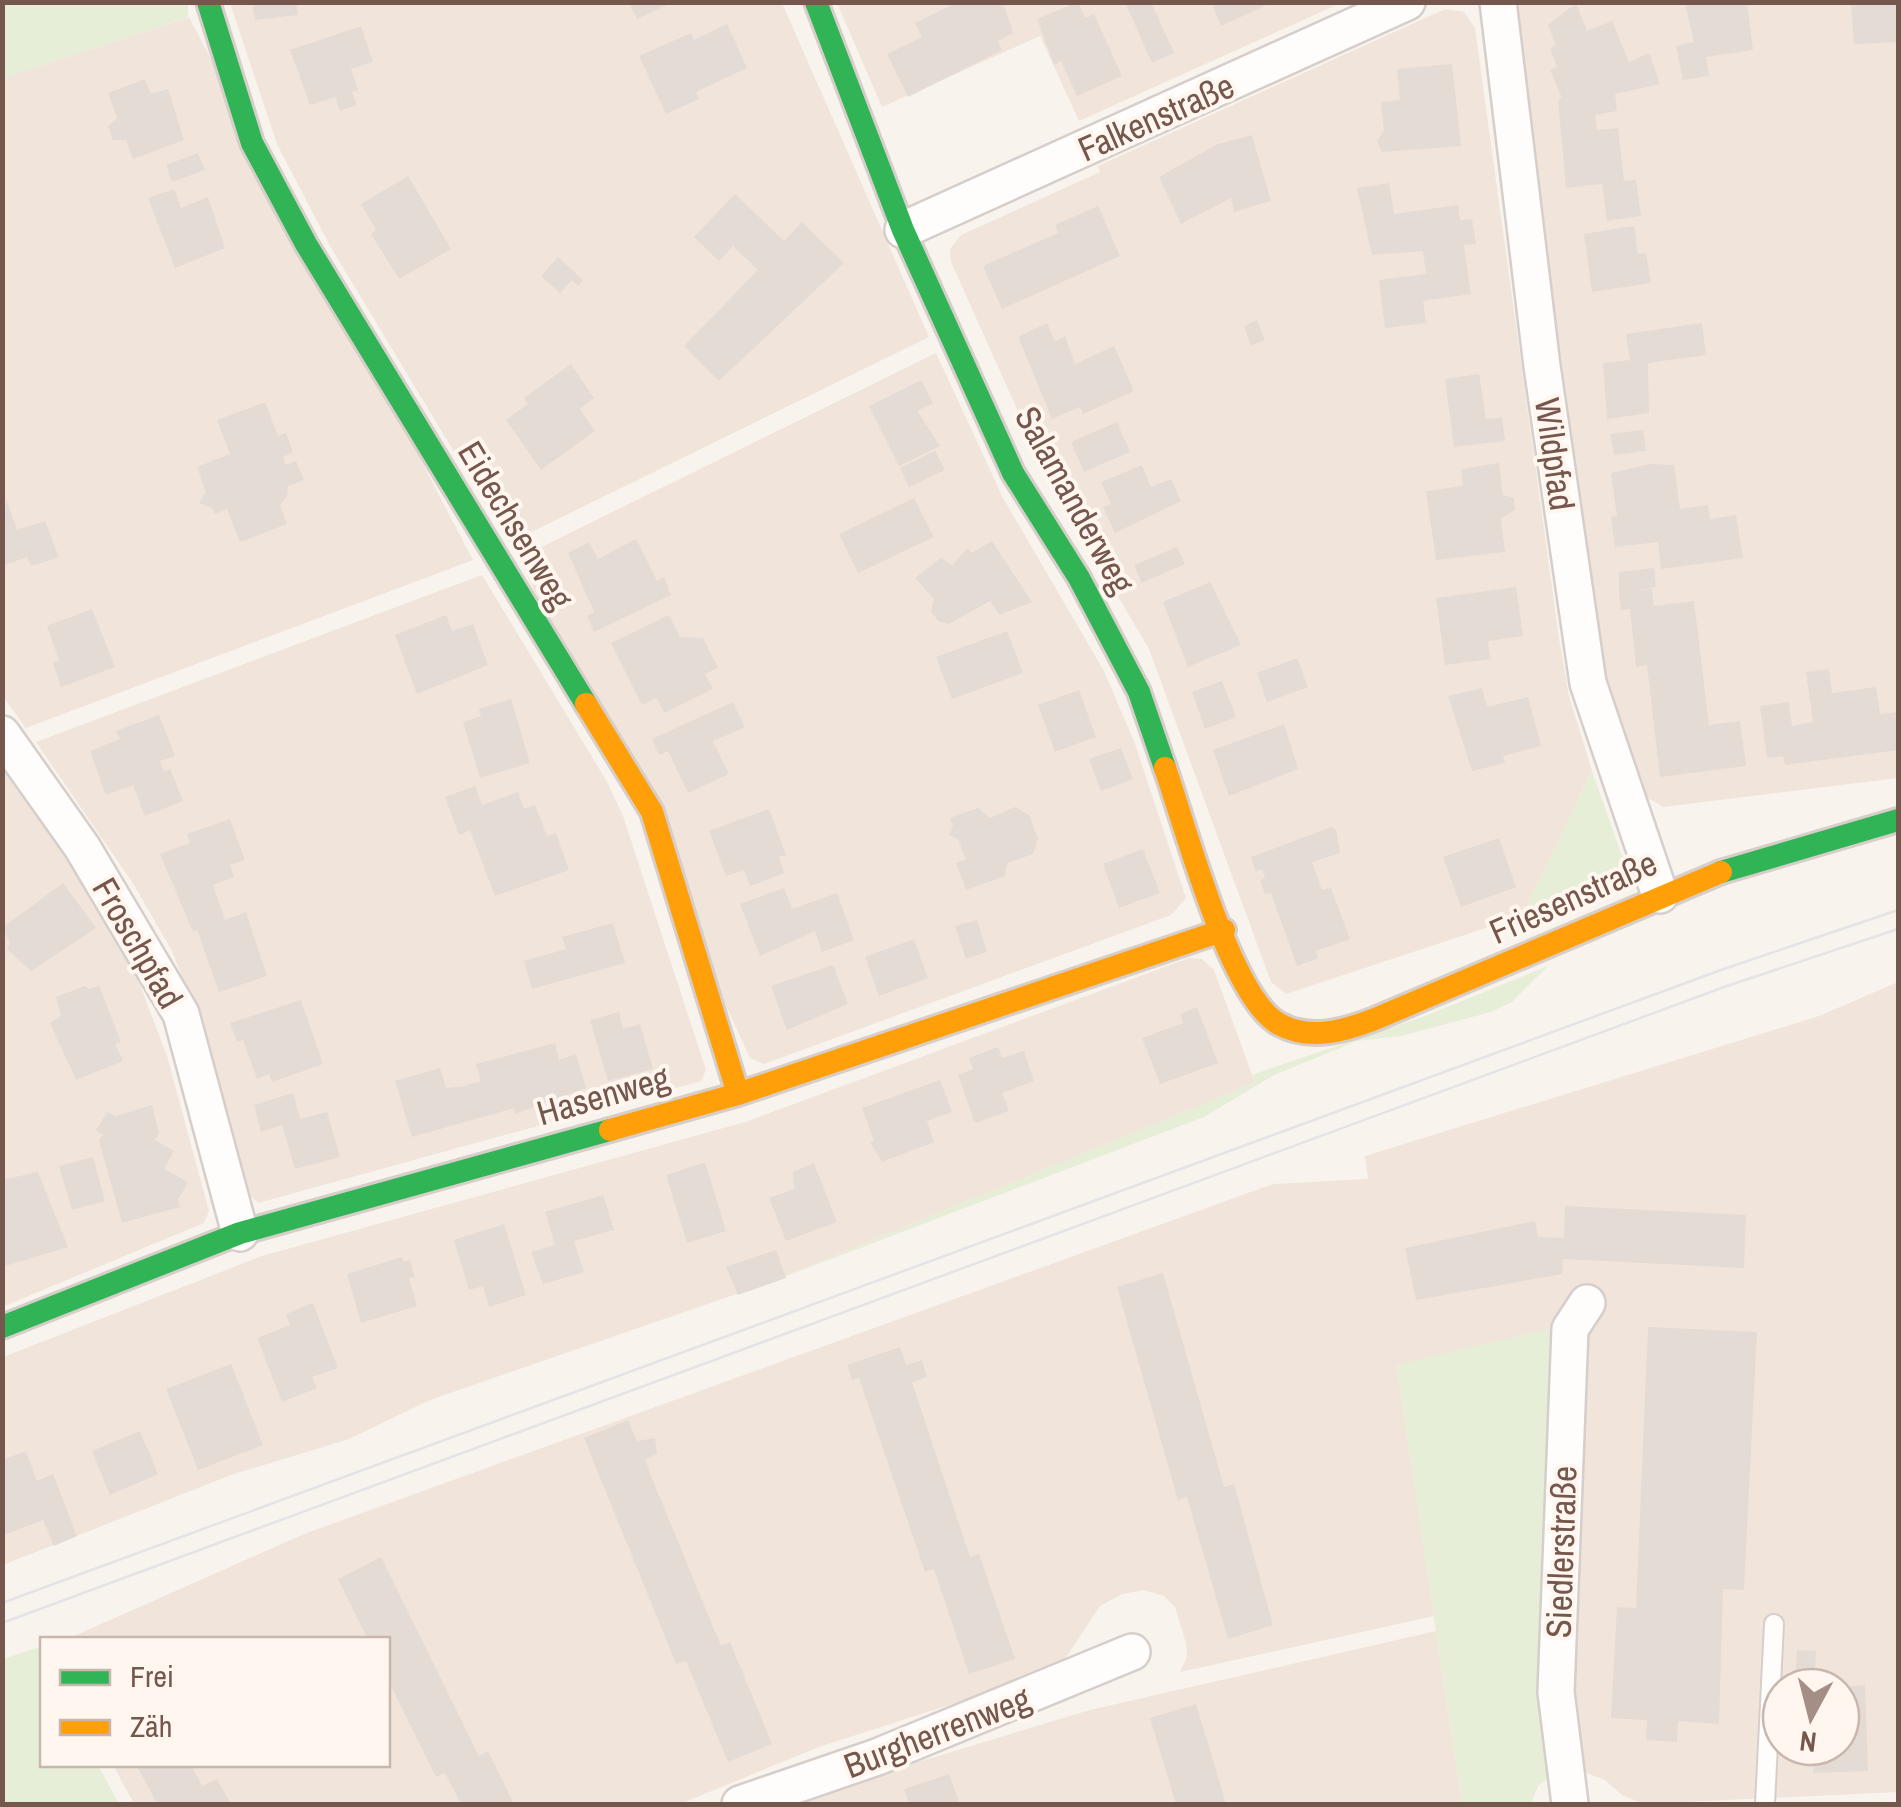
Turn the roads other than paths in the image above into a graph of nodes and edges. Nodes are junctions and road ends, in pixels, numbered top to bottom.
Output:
1 (208, 2) edge
2 (816, 2) edge
3 (1407, 2) edge
4 (1498, 2) edge
5 (903, 230) junction
6 (2, 734) edge
7 (1898, 820) edge
8 (1660, 895) junction
9 (1224, 930) junction
10 (1277, 1024) joint
11 (738, 1094) junction
12 (240, 1233) junction
13 (1586, 1303) dead end
14 (2, 1328) edge
15 (1774, 1624) dead end
16 (1132, 1652) dead end
17 (740, 1804) edge
18 (1570, 1804) edge
19 (1765, 1804) edge

1 - 11 street, Eidechsenweg
2 - 5 street, Salamanderweg
3 - 5 street, Falkenstraße
4 - 8 street, Wildpfad
5 - 9 street, Salamanderweg
6 - 12 street, Froschpfad
7 - 8 street, Friesenstraße
8 - 10 street, Friesenstraße
9 - 10 street, Salamanderweg
9 - 11 street, Hasenweg
11 - 12 street, Hasenweg
12 - 14 street, Hasenweg
13 - 18 street, Siedlerstraße
15 - 19 lane
16 - 17 street, Burgherrenweg

